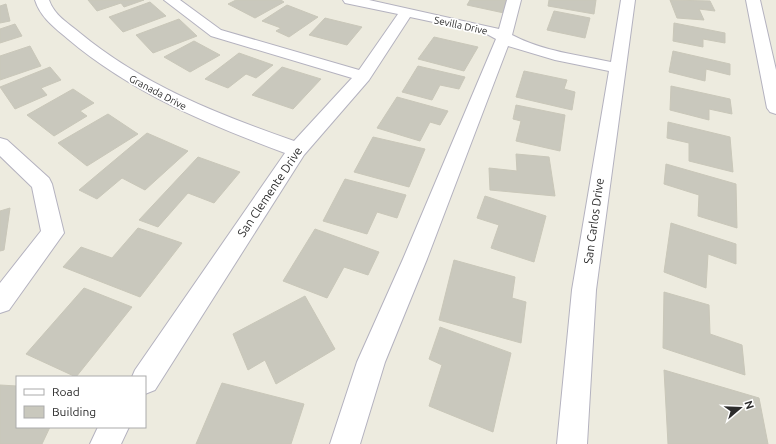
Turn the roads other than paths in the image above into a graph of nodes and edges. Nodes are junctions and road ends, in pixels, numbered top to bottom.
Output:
1 (42, 0) edge
2 (171, 0) edge
3 (350, 0) edge
4 (514, 0) edge
5 (628, 0) edge
6 (753, 0) edge
7 (406, 13) junction
8 (504, 37) junction
9 (616, 68) junction
10 (363, 76) junction
11 (776, 108) edge
12 (0, 145) edge
13 (297, 150) junction
14 (0, 302) edge
15 (146, 378) edge
16 (113, 428) edge
17 (105, 444) edge
18 (345, 444) edge
19 (572, 444) edge

1 - 13 street, Granada Drive
2 - 10 street
3 - 7 street, Sevilla Drive
4 - 8 street
5 - 9 street, San Carlos Drive
6 - 11 street
7 - 8 street, Sevilla Drive
7 - 10 street, San Clemente Drive
8 - 9 street, Sevilla Drive
8 - 18 street
9 - 19 street, San Carlos Drive
10 - 13 street, San Clemente Drive
12 - 14 street
13 - 15 street, San Clemente Drive
16 - 17 street

